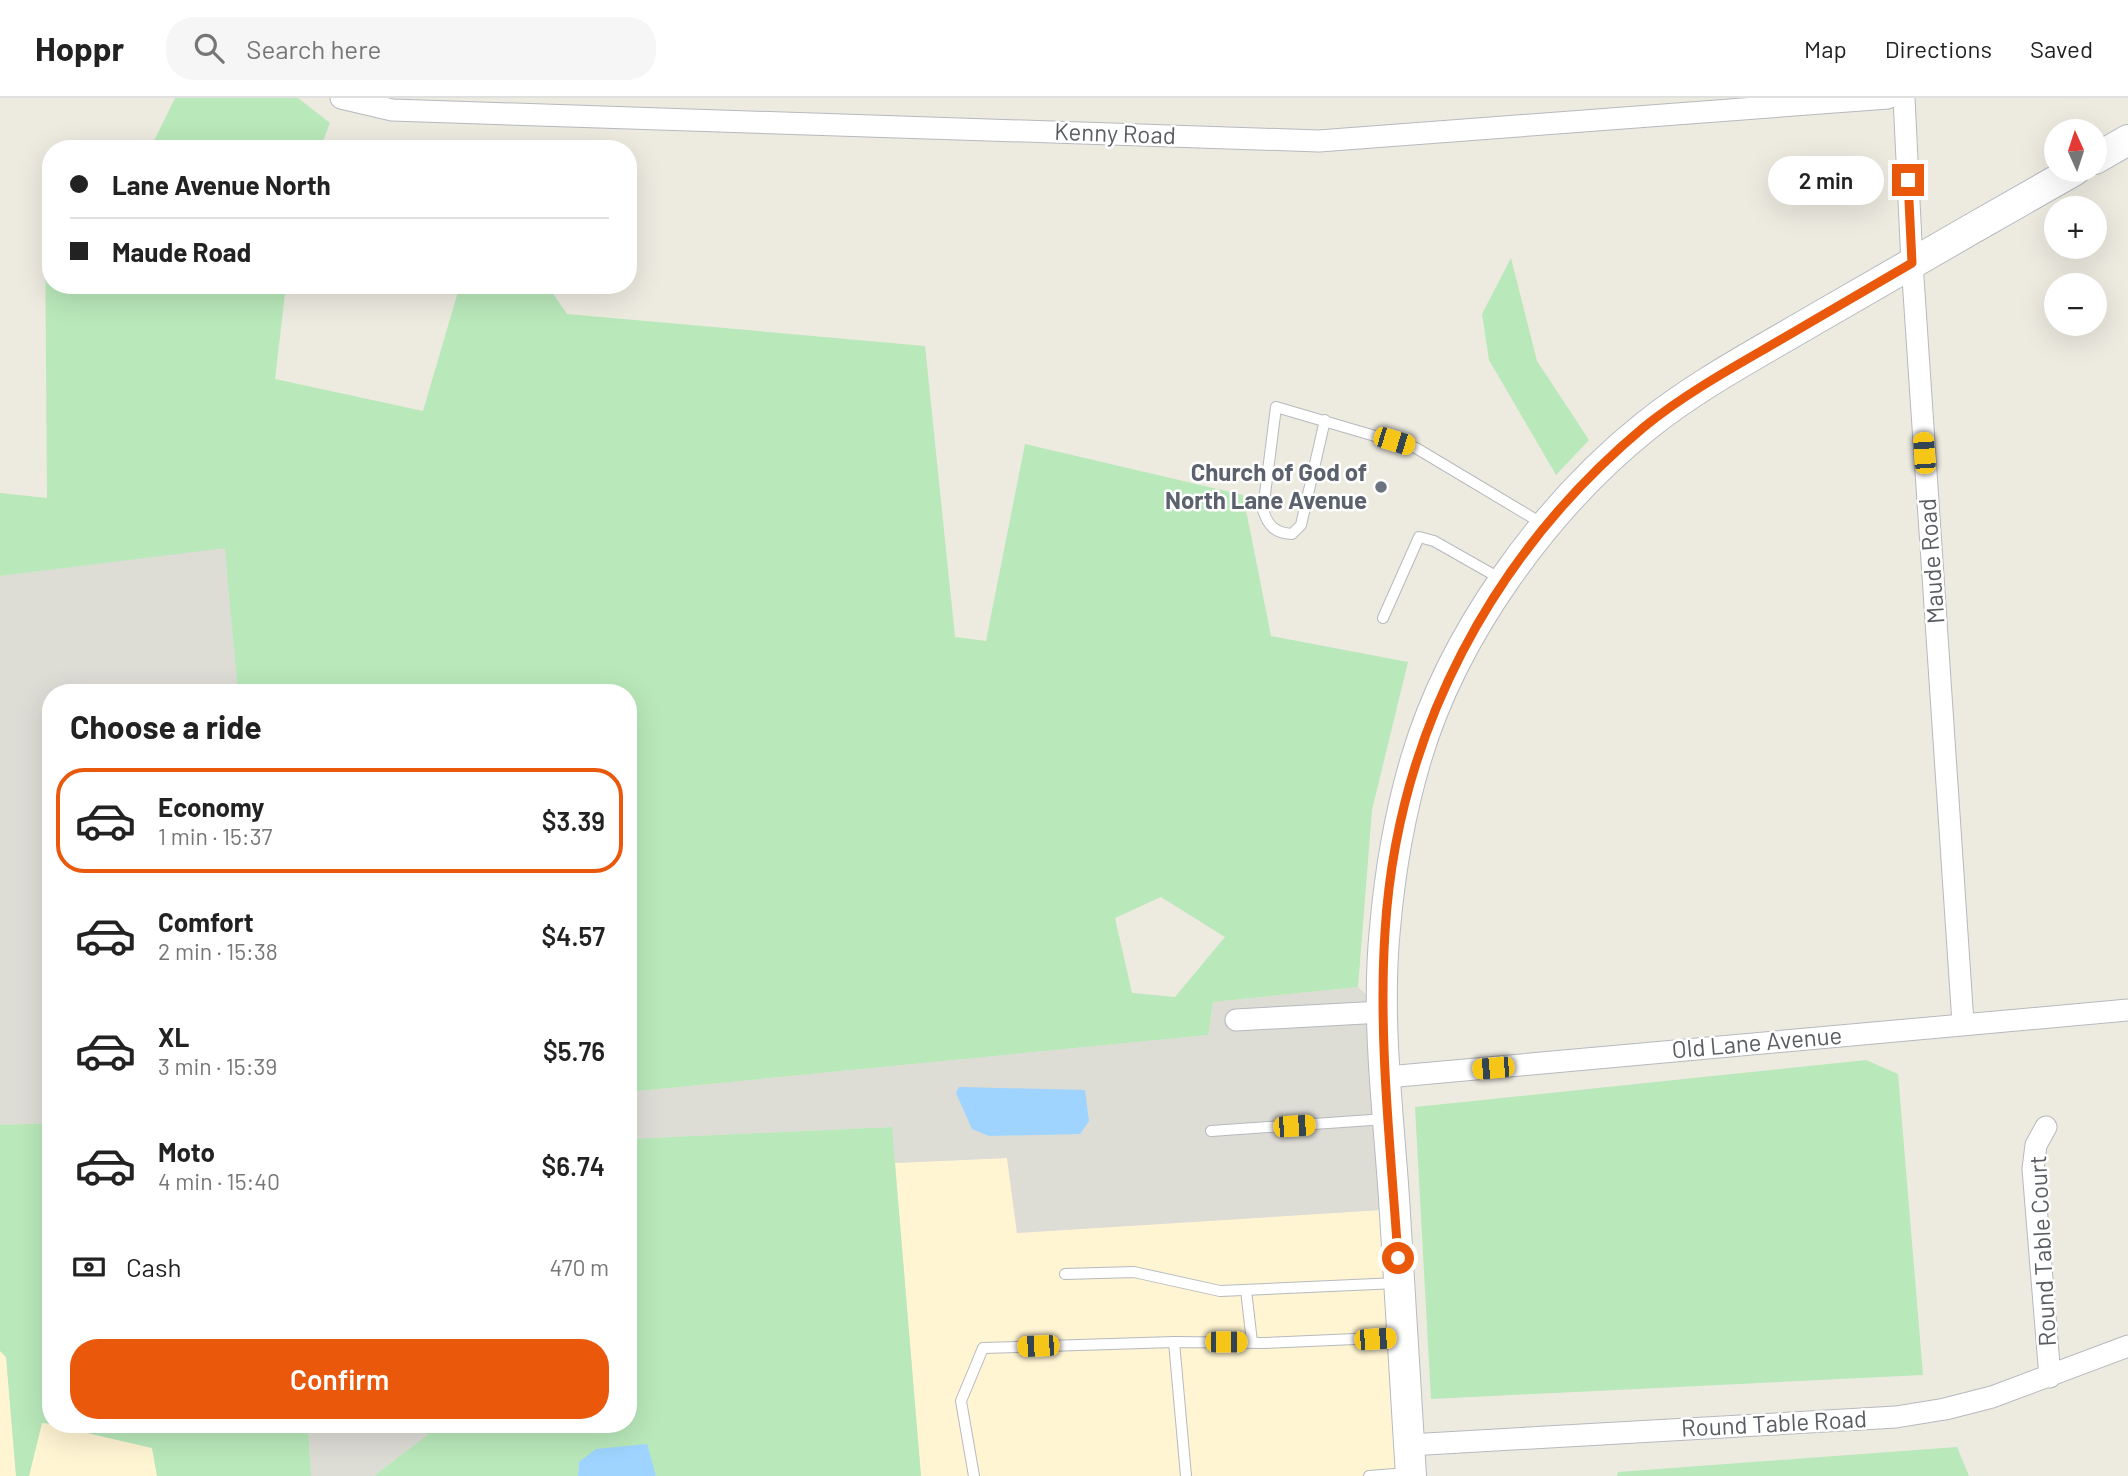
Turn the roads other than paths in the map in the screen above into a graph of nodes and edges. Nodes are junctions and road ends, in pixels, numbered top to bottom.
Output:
1 (341, 98) edge
2 (1888, 98) edge
3 (1904, 98) edge
4 (2128, 140) edge
5 (2107, 152) edge
6 (2054, 182) edge
7 (1912, 263) junction
8 (1325, 420) junction
9 (1545, 526) junction
10 (1504, 581) junction
11 (1383, 618) dead end
12 (2128, 1010) edge
13 (1382, 1012) junction
14 (1236, 1020) dead end
15 (1963, 1023) junction
16 (1387, 1077) junction
17 (1389, 1119) junction
18 (2046, 1127) dead end
19 (1211, 1131) dead end
20 (1065, 1274) dead end
21 (1399, 1283) junction
22 (1246, 1290) junction
23 (1403, 1337) junction
24 (1174, 1342) junction
25 (1252, 1342) junction
26 (2128, 1346) edge
27 (2050, 1377) junction
28 (1410, 1465) edge
29 (974, 1476) edge
30 (1186, 1476) edge
31 (1369, 1476) edge

1 - 2 street, Kenny Road
3 - 7 street, Maude Road
4 - 5 main road
6 - 7 main road
7 - 9 main road
7 - 15 street, Maude Road
8 - 8 lane
8 - 9 lane
9 - 10 main road
10 - 11 lane
10 - 13 main road
12 - 15 street, Old Lane Avenue
13 - 14 street
13 - 16 main road
15 - 16 street, Old Lane Avenue
16 - 17 main road
17 - 19 lane
17 - 21 main road
18 - 27 street, Round Table Court
20 - 22 lane
21 - 22 lane
21 - 23 main road
22 - 25 lane
23 - 25 lane
23 - 28 main road
24 - 25 lane
24 - 29 lane
24 - 30 lane
26 - 27 street, Round Table Road
27 - 28 street, Round Table Road
28 - 31 lane

